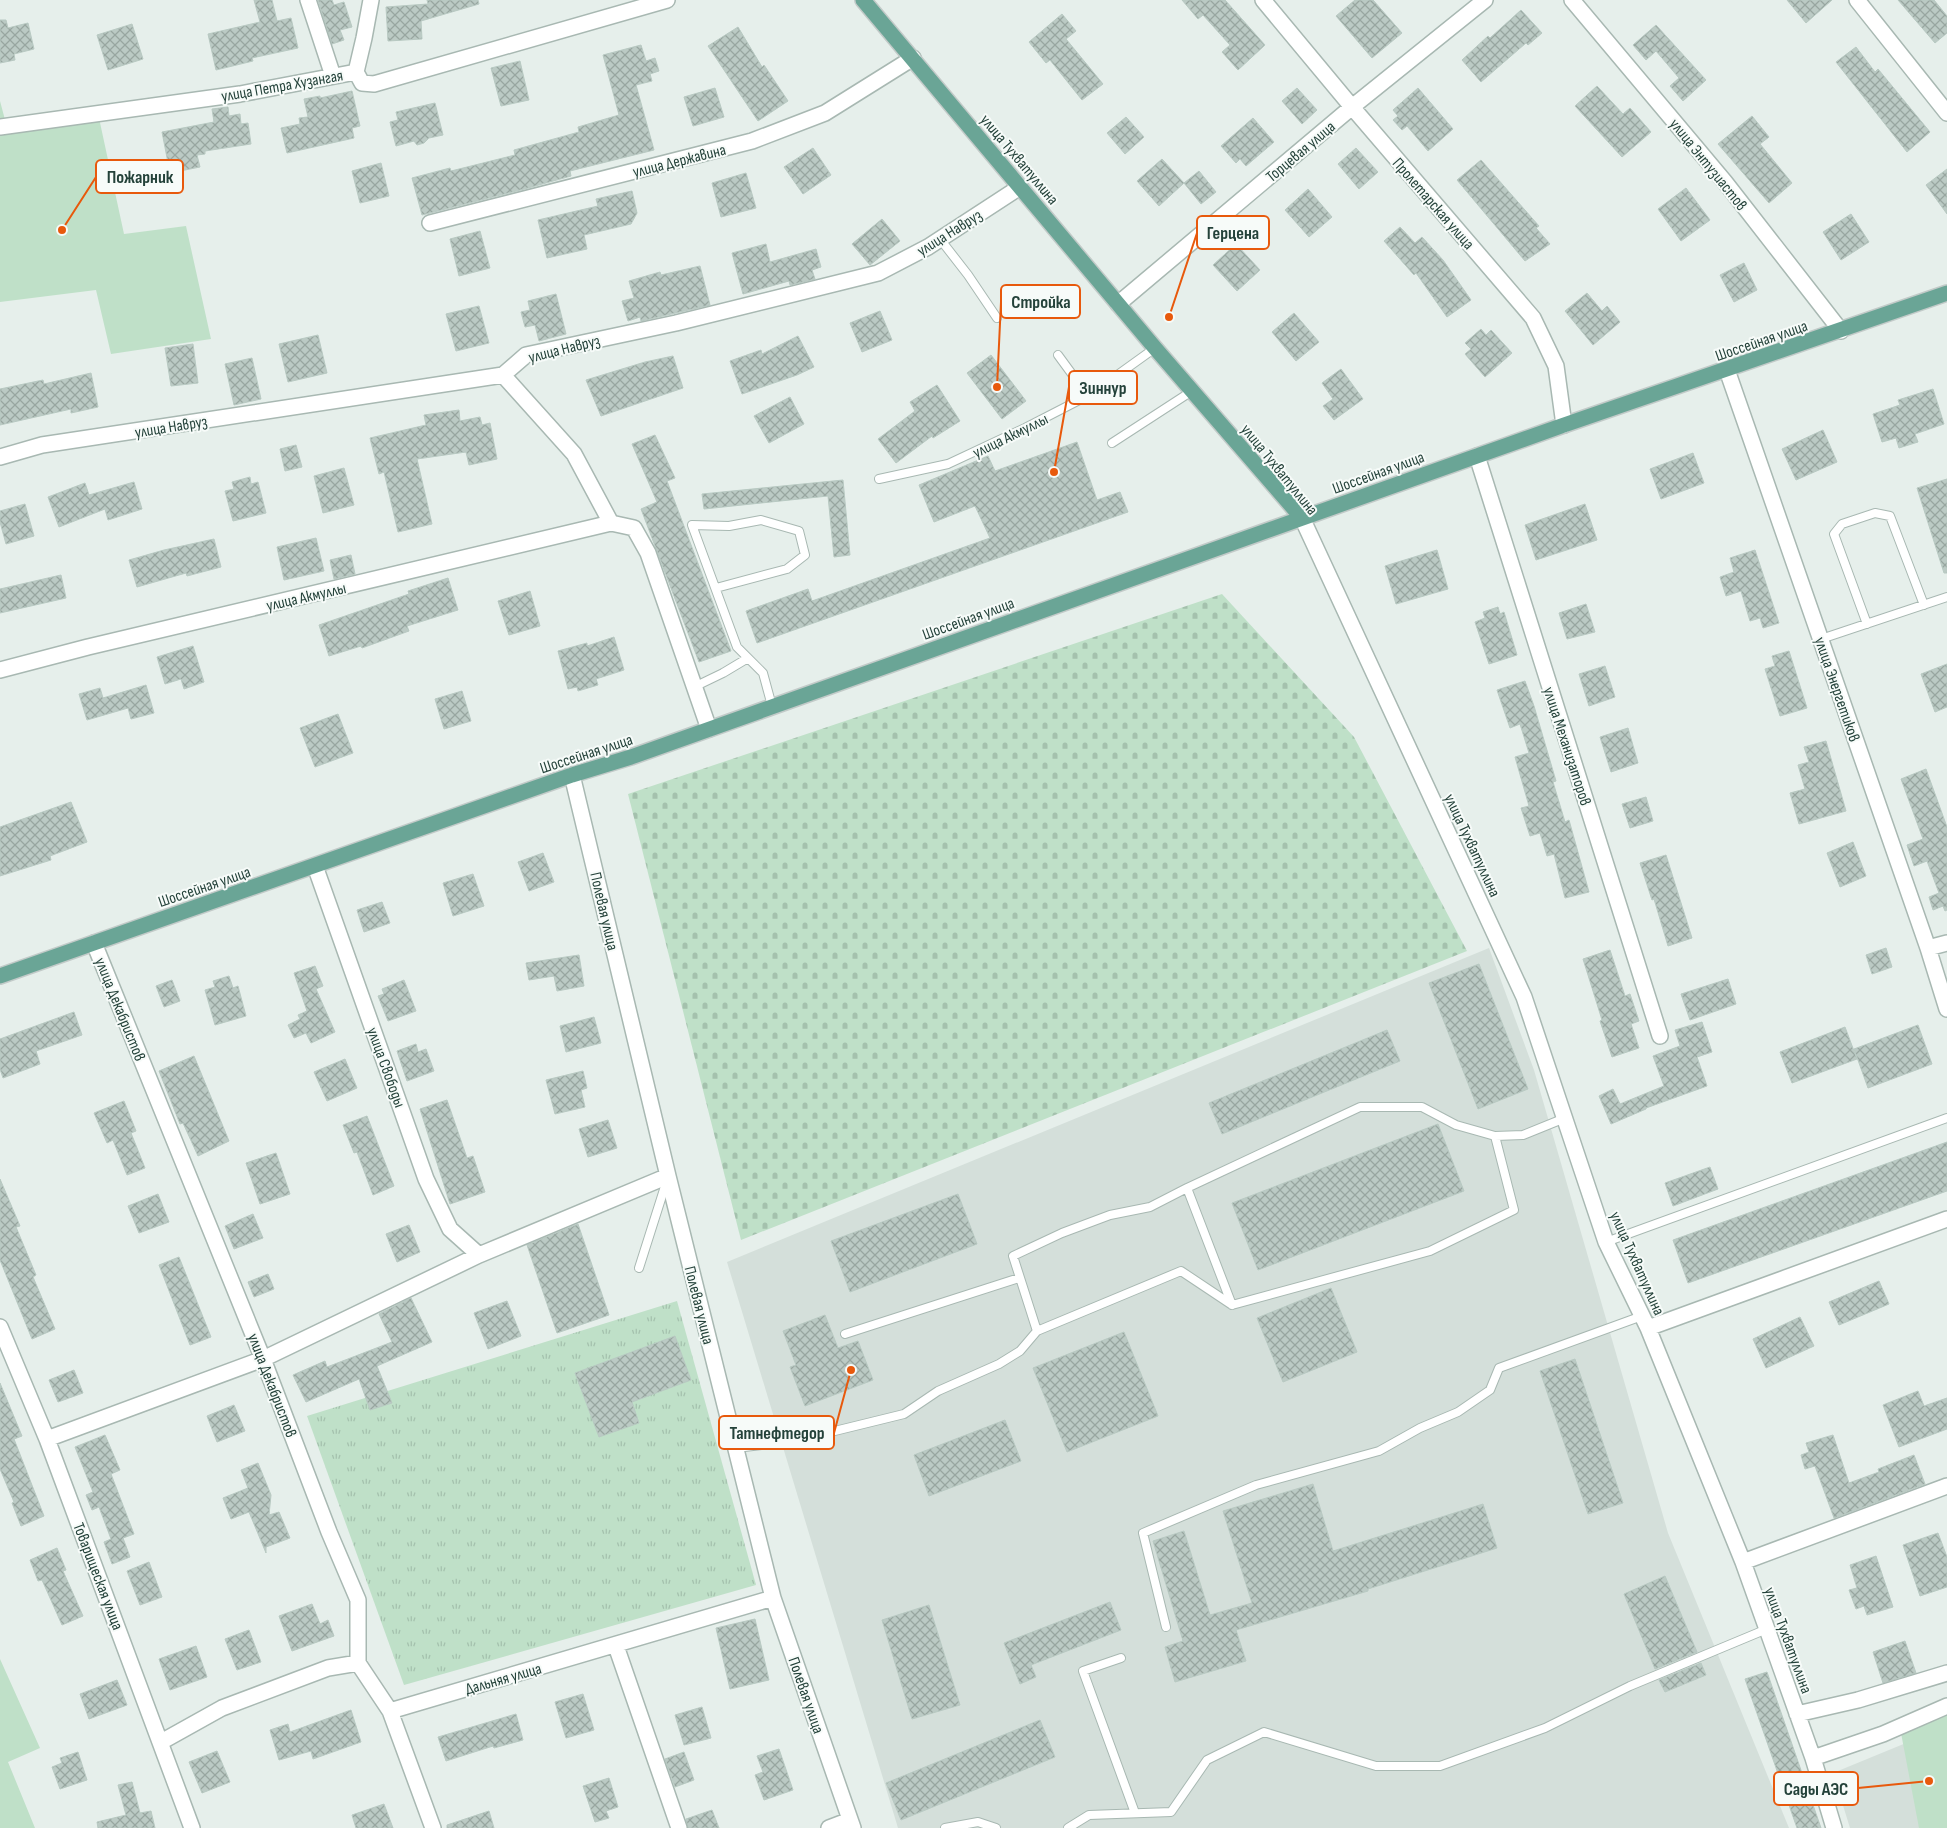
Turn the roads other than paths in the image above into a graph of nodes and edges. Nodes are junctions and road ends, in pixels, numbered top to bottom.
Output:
1 (308, 0) edge
2 (371, 0) edge
3 (667, 0) edge
4 (863, 0) edge
5 (1263, 0) edge
6 (1484, 0) edge
7 (1572, 0) edge
8 (1857, 0) edge
9 (913, 58) junction
10 (356, 72) junction
11 (333, 76) junction
12 (1352, 107) junction
13 (1947, 113) edge
14 (0, 127) edge
15 (1020, 187) junction
16 (430, 223) dead end
17 (940, 239) junction
18 (1947, 293) edge
19 (1118, 304) junction
20 (996, 318) dead end
21 (1841, 331) junction
22 (1155, 348) junction
23 (1058, 355) dead end
24 (1727, 370) junction
25 (504, 375) junction
26 (1192, 391) junction
27 (1088, 396) junction
28 (1564, 425) junction
29 (1112, 443) dead end
30 (1477, 456) junction
31 (0, 457) edge
32 (879, 479) dead end
33 (1302, 518) junction
34 (611, 523) junction
35 (716, 588) junction
36 (1947, 597) edge
37 (1924, 605) junction
38 (1866, 624) junction
39 (1821, 640) junction
40 (748, 658) junction
41 (0, 670) edge
42 (694, 687) junction
43 (772, 706) junction
44 (709, 729) junction
45 (572, 775) junction
46 (315, 866) junction
47 (94, 943) junction
48 (1947, 943) edge
49 (1928, 948) junction
50 (0, 976) edge
51 (1947, 1009) edge
52 (1660, 1036) dead end
53 (1565, 1118) junction
54 (1947, 1118) edge
55 (1495, 1136) junction
56 (668, 1176) junction
57 (1187, 1188) junction
58 (1947, 1219) edge
59 (1606, 1242) junction
60 (479, 1255) junction
61 (640, 1268) dead end
62 (1019, 1278) junction
63 (1232, 1304) junction
64 (1645, 1322) junction
65 (0, 1327) edge
66 (1037, 1331) junction
67 (845, 1334) dead end
68 (263, 1359) junction
69 (47, 1439) junction
70 (736, 1448) junction
71 (1947, 1486) edge
72 (1743, 1562) junction
73 (773, 1598) junction
74 (1166, 1626) dead end
75 (1767, 1629) junction
76 (616, 1646) junction
77 (1121, 1658) dead end
78 (358, 1663) junction
79 (1947, 1673) edge
80 (1947, 1706) edge
81 (390, 1710) junction
82 (1798, 1714) junction
83 (161, 1742) junction
84 (1813, 1758) junction
85 (1135, 1813) junction
86 (851, 1824) edge
87 (192, 1828) edge
88 (433, 1828) edge
89 (679, 1828) edge
90 (829, 1828) edge
91 (945, 1828) edge
92 (996, 1828) edge
93 (1068, 1828) edge
94 (1834, 1828) edge

1 - 11 street
2 - 10 street
3 - 10 street, улица Петра Хузангая
4 - 9 main road, улица Тухватуллина
5 - 12 street, Пролетарская улица
6 - 12 street, Торцевая улица
7 - 21 street, улица Энтузиастов
8 - 13 street
9 - 15 main road, улица Тухватуллина
9 - 16 street, улица Державина
10 - 11 street, улица Петра Хузангая
11 - 14 street, улица Петра Хузангая
12 - 19 street, Торцевая улица
12 - 28 street, Пролетарская улица
15 - 17 street, улица Навруз
15 - 19 main road, улица Тухватуллина
17 - 20 lane
17 - 25 street, улица Навруз
18 - 21 main road, Шоссейная улица
19 - 22 main road, улица Тухватуллина
21 - 24 main road, Шоссейная улица
22 - 26 main road, улица Тухватуллина
22 - 27 lane, улица Акмуллы
23 - 27 lane
24 - 28 main road, Шоссейная улица
24 - 39 street, улица Энергетиков
25 - 31 street, улица Навруз
25 - 34 street
26 - 29 lane
26 - 33 main road, улица Тухватуллина
27 - 32 lane, улица Акмуллы
28 - 30 main road, Шоссейная улица
30 - 33 main road, Шоссейная улица
30 - 52 street, улица Механизаторов
33 - 43 main road, Шоссейная улица
33 - 53 street, улица Тухватуллина
34 - 41 street, улица Акмуллы
34 - 42 street
35 - 35 lane
35 - 40 lane
36 - 37 lane
37 - 38 lane
37 - 38 lane
38 - 39 lane
39 - 49 street, улица Энергетиков
40 - 42 lane
40 - 43 lane
42 - 44 street
43 - 44 main road, Шоссейная улица
44 - 45 main road, Шоссейная улица
45 - 46 main road, Шоссейная улица
45 - 56 street, Полевая улица
46 - 47 main road, Шоссейная улица
46 - 60 street, улица Свободы
47 - 50 main road, Шоссейная улица
47 - 68 street, улица Декабристов
48 - 49 street
49 - 51 street, улица Энергетиков
53 - 55 lane
53 - 59 street, улица Тухватуллина
54 - 59 lane
55 - 57 lane
55 - 63 lane
56 - 60 street
56 - 61 lane
56 - 70 street, Полевая улица
57 - 62 lane
57 - 63 lane
58 - 64 street
59 - 64 street, улица Тухватуллина
60 - 68 street
62 - 66 lane
62 - 67 lane
63 - 66 lane
64 - 72 street, улица Тухватуллина
64 - 74 lane
65 - 69 street, Товарищеская улица
66 - 70 lane
68 - 69 street
68 - 78 street, улица Декабристов
69 - 83 street, Товарищеская улица
70 - 73 street, Полевая улица
71 - 72 street
72 - 75 street, улица Тухватуллина
73 - 76 street, Дальняя улица
73 - 86 street, Полевая улица
75 - 82 street, улица Тухватуллина
75 - 85 lane
76 - 81 street, Дальняя улица
76 - 89 street
77 - 85 lane
78 - 81 street
78 - 83 street
79 - 82 street
80 - 84 street
81 - 88 street
82 - 84 street, улица Тухватуллина
83 - 87 street, Товарищеская улица
84 - 94 street, улица Тухватуллина
85 - 93 lane
86 - 90 street
91 - 92 lane

